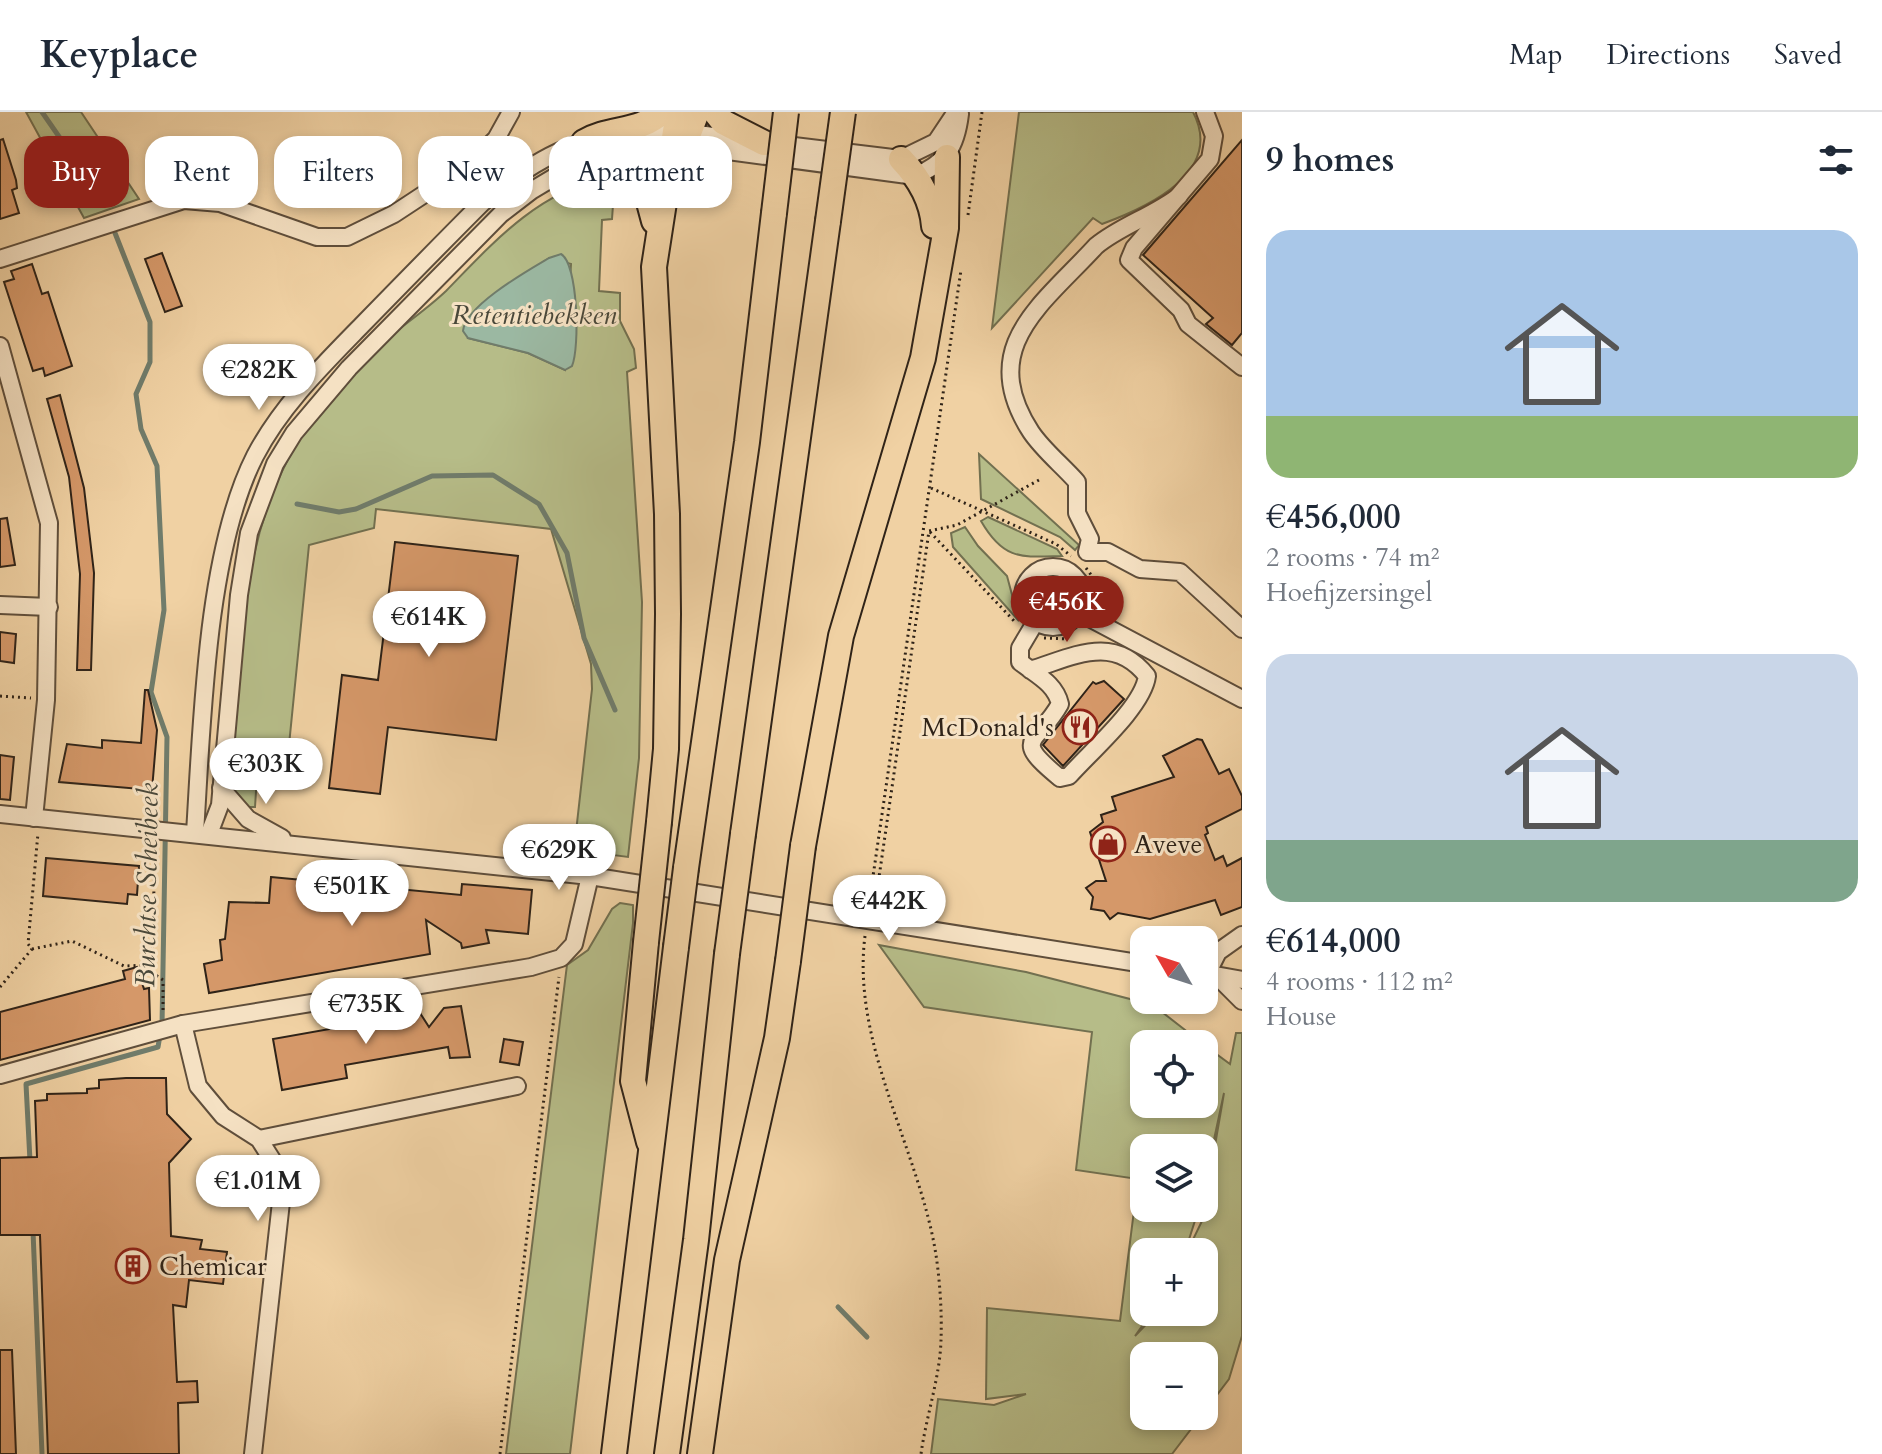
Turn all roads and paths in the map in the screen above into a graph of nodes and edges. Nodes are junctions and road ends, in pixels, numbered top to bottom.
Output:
1 (511, 112) edge
2 (662, 112) edge
3 (715, 112) edge
4 (786, 112) edge
5 (843, 112) edge
6 (958, 112) edge
7 (982, 112) edge
8 (1205, 112) edge
9 (682, 127) edge
10 (596, 136) edge
11 (655, 136) edge
12 (764, 143) junction
13 (947, 157) junction
14 (549, 164) edge
15 (908, 167) junction
16 (549, 177) edge
17 (1179, 196) junction
18 (650, 208) edge
19 (968, 220) dead end
20 (658, 240) junction
21 (939, 252) junction
22 (0, 259) edge
23 (962, 266) dead end
24 (1, 354) edge
25 (1242, 367) edge
26 (1039, 480) dead end
27 (931, 488) junction
28 (982, 511) junction
29 (925, 523) junction
30 (929, 531) junction
31 (1079, 562) junction
32 (0, 605) edge
33 (49, 607) junction
34 (1078, 612) junction
35 (1033, 626) junction
36 (1242, 629) edge
37 (1116, 630) junction
38 (1078, 639) dead end
39 (1030, 670) junction
40 (0, 696) edge
41 (1242, 699) edge
42 (46, 700) junction
43 (221, 788) junction
44 (0, 814) edge
45 (36, 818) junction
46 (156, 829) junction
47 (202, 834) junction
48 (295, 843) junction
49 (590, 876) junction
50 (870, 919) junction
51 (1242, 935) edge
52 (32, 949) junction
53 (1218, 952) edge
54 (561, 958) junction
55 (1130, 962) edge
56 (152, 965) junction
57 (1218, 976) edge
58 (1242, 980) edge
59 (1218, 981) edge
60 (0, 987) edge
61 (1242, 1001) edge
62 (183, 1024) junction
63 (162, 1030) junction
64 (0, 1075) edge
65 (517, 1086) dead end
66 (259, 1139) junction
67 (653, 1156) junction
68 (253, 1454) edge
69 (500, 1454) edge
70 (614, 1454) edge
71 (667, 1454) edge
72 (700, 1454) edge
73 (921, 1454) edge

1 - 22 street
2 - 10 highway
3 - 12 highway
4 - 67 highway, bridge
5 - 71 highway, bridge
6 - 13 street
6 - 15 street
7 - 19 path
8 - 17 street
9 - 11 street
9 - 12 street
9 - 15 street
9 - 20 highway
12 - 15 street
13 - 15 street
13 - 21 highway
14 - 47 street
15 - 21 highway
16 - 43 street
17 - 25 street
17 - 31 street
18 - 20 highway
20 - 67 highway, bridge
21 - 72 highway, bridge
23 - 27 path
24 - 33 street
26 - 28 path
27 - 28 path
27 - 29 path
28 - 30 path
28 - 31 path
29 - 30 path
29 - 50 path
30 - 35 path
30 - 50 path
31 - 34 street
31 - 35 street
31 - 36 street
31 - 37 path
32 - 33 street
33 - 42 street
34 - 35 street
34 - 37 street
35 - 38 path
35 - 39 street
37 - 41 street
39 - 39 street
40 - 42 path
42 - 45 street
43 - 47 street
43 - 48 street
44 - 45 street
45 - 46 street
45 - 52 path
46 - 47 street
46 - 56 path
47 - 48 street
48 - 49 street
49 - 50 street
49 - 54 street
50 - 55 street
50 - 73 path
51 - 53 street
52 - 56 path
52 - 60 path
54 - 62 street
54 - 69 path
56 - 63 path
57 - 58 street
59 - 61 street
62 - 63 street
62 - 66 street
63 - 64 street
65 - 66 street
66 - 68 street
67 - 70 highway

